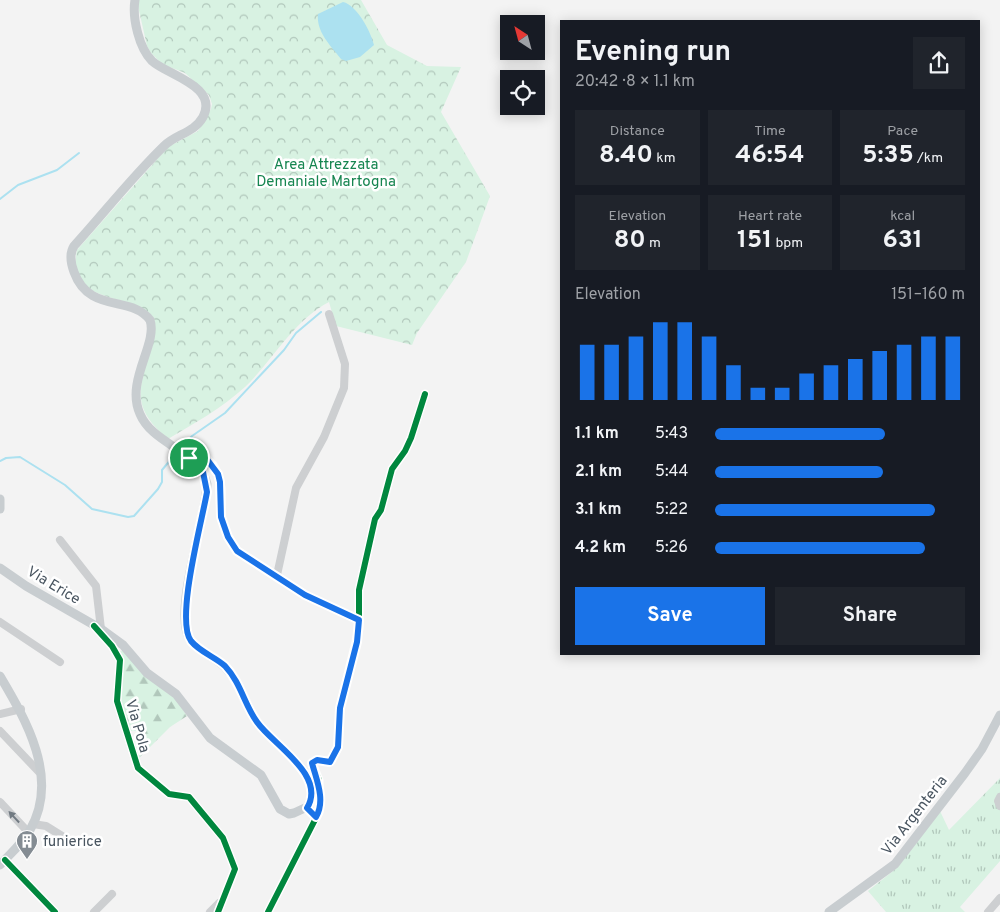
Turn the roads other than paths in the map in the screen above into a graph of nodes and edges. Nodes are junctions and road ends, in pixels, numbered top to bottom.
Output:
1 (134, 0) edge
2 (328, 314) dead end
3 (425, 394) dead end
4 (185, 455) junction
5 (0, 499) edge
6 (0, 509) edge
7 (60, 540) dead end
8 (0, 568) edge
9 (277, 576) junction
10 (359, 620) junction
11 (0, 622) edge
12 (98, 627) junction
13 (60, 662) dead end
14 (0, 676) edge
15 (21, 709) junction
16 (0, 714) edge
17 (1000, 715) edge
18 (0, 731) edge
19 (40, 773) junction
20 (1000, 797) edge
21 (0, 802) edge
22 (1000, 806) edge
23 (307, 808) junction
24 (316, 817) junction
25 (31, 828) junction
26 (62, 836) dead end
27 (2, 862) edge
28 (112, 894) dead end
29 (224, 898) junction
30 (1000, 898) edge
31 (55, 912) edge
32 (94, 912) edge
33 (210, 912) edge
34 (218, 912) edge
35 (268, 912) edge
36 (829, 912) edge
37 (988, 912) edge

1 - 4 main road
2 - 9 street
3 - 10 street
4 - 9 street
4 - 23 main road
5 - 6 main road
7 - 12 street
8 - 12 main road, Via Erice
9 - 10 street
10 - 24 street
11 - 13 street
12 - 23 main road, Via Erice
12 - 29 street, Via Pola
14 - 15 main road
15 - 16 street
15 - 19 main road
17 - 36 main road, Via Argenteria
18 - 19 street
19 - 25 main road
20 - 22 street
25 -> 21 street
23 - 24 street
24 - 35 street
25 - 26 street
25 - 27 main road
27 - 31 street
28 - 32 street
29 - 33 street
29 - 34 street, Via Pola
30 - 37 street

